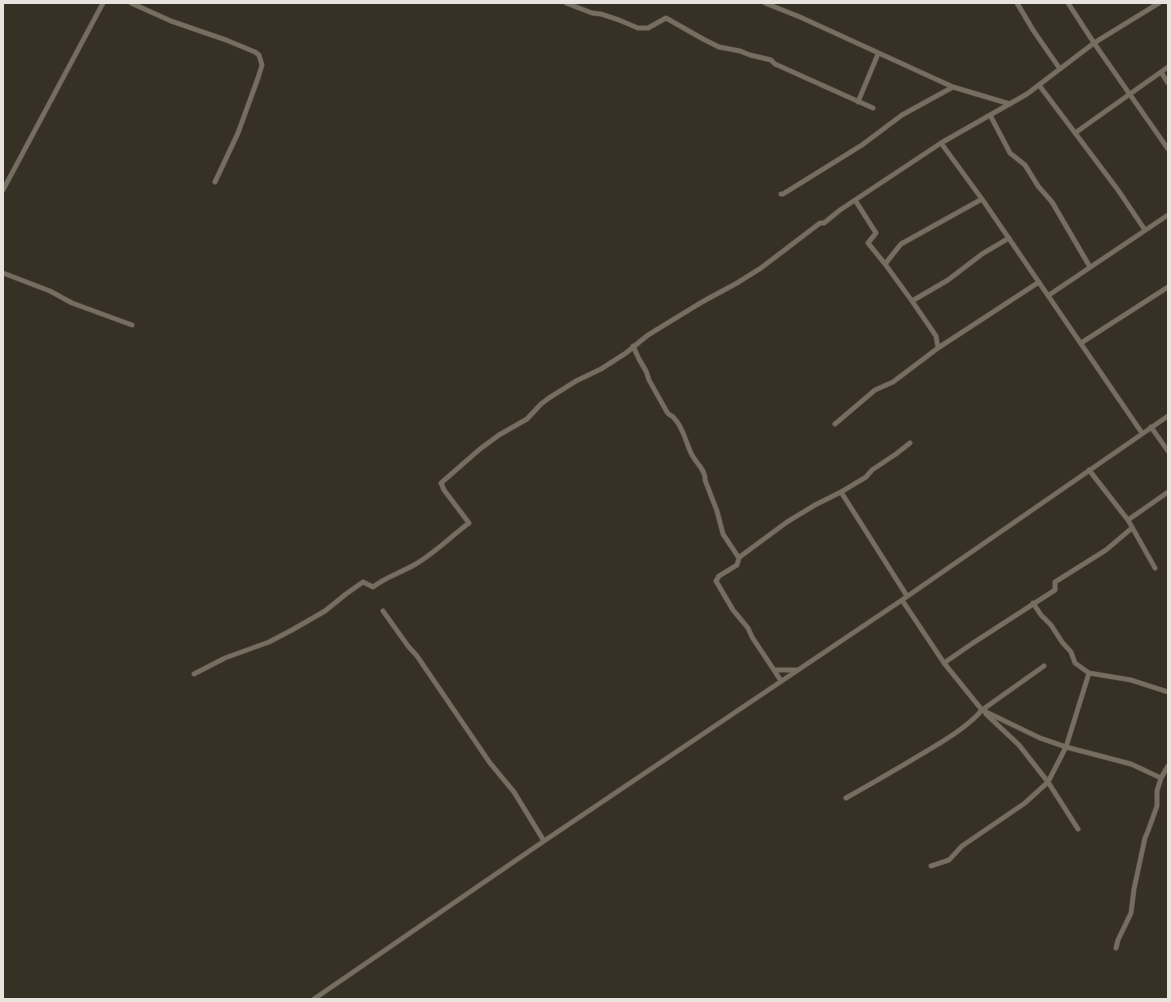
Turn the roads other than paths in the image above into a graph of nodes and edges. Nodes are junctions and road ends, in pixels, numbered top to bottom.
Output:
1 (103, 3) edge
2 (131, 3) edge
3 (566, 3) edge
4 (765, 3) edge
5 (1017, 3) edge
6 (1068, 3) edge
7 (1159, 3) edge
8 (1094, 43) junction
9 (878, 54) junction
10 (1168, 67) edge
11 (1060, 69) junction
12 (1161, 72) junction
13 (1168, 83) edge
14 (1039, 85) junction
15 (954, 87) junction
16 (1130, 94) junction
17 (858, 102) junction
18 (1010, 104) junction
19 (873, 108) dead end
20 (990, 115) junction
21 (1075, 133) junction
22 (941, 143) junction
23 (1168, 149) edge
24 (215, 182) dead end
25 (3, 190) edge
26 (781, 194) dead end
27 (982, 199) junction
28 (855, 200) junction
29 (1168, 215) edge
30 (1145, 230) junction
31 (1009, 238) junction
32 (886, 264) junction
33 (1090, 267) junction
34 (3, 273) edge
35 (1039, 282) junction
36 (1168, 287) edge
37 (1049, 295) junction
38 (912, 301) junction
39 (132, 325) dead end
40 (1082, 344) junction
41 (634, 346) junction
42 (938, 348) junction
43 (1168, 416) edge
44 (835, 424) dead end
45 (1152, 427) junction
46 (1142, 433) junction
47 (910, 443) dead end
48 (1168, 451) edge
49 (1089, 470) junction
50 (841, 492) junction
51 (1168, 492) edge
52 (1128, 520) junction
53 (1132, 528) junction
54 (739, 558) junction
55 (1155, 568) dead end
56 (907, 596) junction
57 (902, 600) junction
58 (1033, 603) junction
59 (383, 611) dead end
60 (944, 664) junction
61 (1044, 666) dead end
62 (774, 670) junction
63 (798, 670) junction
64 (194, 674) dead end
65 (1089, 674) junction
66 (781, 681) junction
67 (1168, 692) edge
68 (982, 710) junction
69 (1066, 747) junction
70 (1168, 766) edge
71 (1161, 778) junction
72 (1048, 782) junction
73 (846, 798) dead end
74 (1078, 829) dead end
75 (544, 841) junction
76 (931, 866) dead end
77 (1116, 948) dead end
78 (314, 999) edge

1 - 25 street
2 - 24 street
3 - 17 street
4 - 9 street
5 - 11 street
6 - 8 street
7 - 8 street
8 - 11 street
8 - 16 street
9 - 15 street
9 - 17 street
10 - 12 street
11 - 14 street
12 - 13 street
12 - 16 street
14 - 18 street
14 - 21 street
15 - 18 street
15 - 26 street
16 - 21 street
16 - 23 street
17 - 19 street
18 - 20 street
20 - 22 street
20 - 33 street
21 - 30 street
22 - 27 street
22 - 28 street
27 - 31 street
27 - 32 street
28 - 32 street
28 - 41 street
29 - 30 street
30 - 33 street
31 - 35 street
31 - 38 street
32 - 38 street
33 - 37 street
34 - 39 street
35 - 37 street
35 - 42 street
36 - 40 street
37 - 40 street
38 - 42 street
40 - 46 street
41 - 54 street
41 - 64 street
42 - 44 street
43 - 45 street
45 - 46 street
45 - 48 street
46 - 49 street
47 - 50 street
49 - 52 street
49 - 56 street
50 - 54 street
50 - 56 street
51 - 52 street
52 - 53 street
53 - 55 street
53 - 58 street
54 - 62 street
56 - 57 street
57 - 60 street
57 - 63 street
58 - 60 street
58 - 65 street
59 - 75 street
60 - 68 street
61 - 68 street
62 - 63 street
62 - 66 street
63 - 66 street
65 - 67 street
65 - 69 street
66 - 75 street
68 - 69 street
68 - 72 street
68 - 73 street
69 - 71 street
69 - 72 street
70 - 71 street
71 - 77 street
72 - 74 street
72 - 76 street
75 - 78 street

